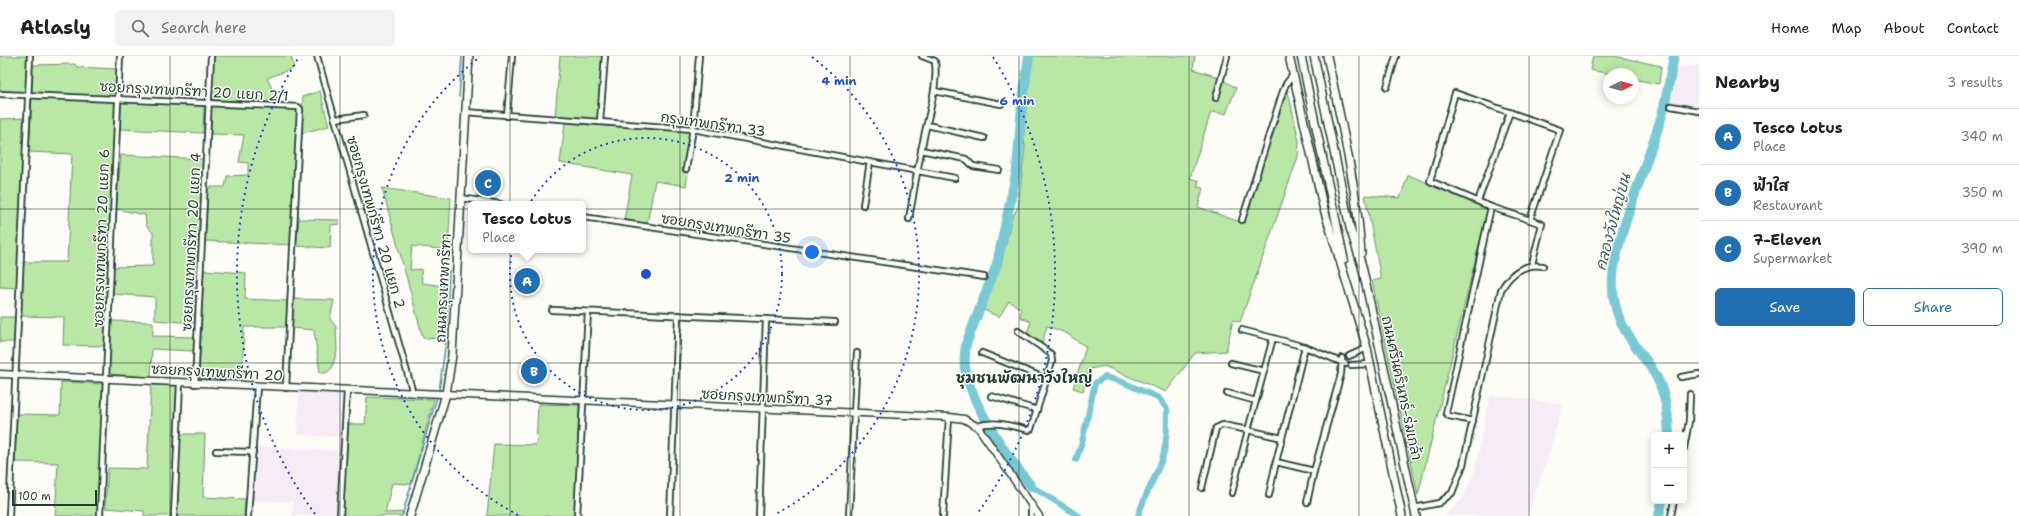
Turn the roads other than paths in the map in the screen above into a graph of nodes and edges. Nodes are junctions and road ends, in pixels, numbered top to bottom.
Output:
1 (30, 56) edge
2 (120, 56) edge
3 (211, 56) edge
4 (317, 56) edge
5 (469, 56) edge
6 (512, 56) edge
7 (605, 56) edge
8 (699, 56) edge
9 (922, 56) edge
10 (1227, 56) edge
11 (1289, 56) edge
12 (1301, 56) edge
13 (1314, 56) edge
14 (1327, 56) edge
15 (1396, 56) edge
16 (936, 58) edge
17 (1293, 75) junction
18 (1387, 87) dead end
19 (934, 91) junction
20 (0, 94) edge
21 (28, 95) junction
22 (1216, 98) dead end
23 (118, 99) junction
24 (208, 102) junction
25 (1000, 104) dead end
26 (1671, 106) dead end
27 (1699, 111) edge
28 (466, 112) junction
29 (1510, 112) junction
30 (364, 115) dead end
31 (508, 116) junction
32 (335, 119) junction
33 (600, 122) junction
34 (926, 125) junction
35 (693, 129) junction
36 (984, 138) dead end
37 (921, 150) junction
38 (870, 162) junction
39 (686, 169) dead end
40 (917, 170) junction
41 (999, 170) dead end
42 (955, 178) dead end
43 (461, 198) junction
44 (480, 201) edge
45 (1478, 201) junction
46 (863, 205) dead end
47 (1491, 207) junction
48 (586, 217) edge
49 (909, 219) dead end
50 (1242, 220) dead end
51 (1530, 220) junction
52 (1532, 264) junction
53 (1362, 266) junction
54 (1543, 266) dead end
55 (984, 277) dead end
56 (1349, 286) junction
57 (552, 310) dead end
58 (588, 312) junction
59 (678, 316) junction
60 (766, 319) junction
61 (835, 322) dead end
62 (1242, 330) dead end
63 (1018, 331) dead end
64 (1273, 338) junction
65 (1305, 347) junction
66 (1367, 348) junction
67 (982, 352) dead end
68 (857, 353) dead end
69 (1346, 360) junction
70 (1231, 363) dead end
71 (1370, 364) junction
72 (1264, 372) junction
73 (0, 374) edge
74 (16, 374) junction
75 (1699, 374) edge
76 (1681, 377) dead end
77 (106, 378) junction
78 (1047, 379) junction
79 (180, 383) junction
80 (195, 384) junction
81 (257, 386) junction
82 (286, 388) junction
83 (347, 391) junction
84 (413, 393) junction
85 (1227, 393) dead end
86 (443, 394) junction
87 (1690, 394) dead end
88 (991, 396) dead end
89 (582, 400) junction
90 (1256, 401) junction
91 (674, 404) junction
92 (764, 409) junction
93 (1037, 410) junction
94 (854, 412) junction
95 (949, 417) junction
96 (1473, 421) junction
97 (977, 426) junction
98 (1248, 430) junction
99 (1687, 432) edge
100 (1282, 438) junction
101 (216, 451) dead end
102 (252, 452) junction
103 (1276, 462) junction
104 (1314, 471) junction
105 (1202, 488) dead end
106 (1232, 493) dead end
107 (1269, 495) dead end
108 (1307, 502) dead end
109 (1673, 504) edge
110 (1031, 505) junction
111 (1414, 508) junction
112 (9, 516) edge
113 (100, 516) edge
114 (174, 516) edge
115 (248, 516) edge
116 (340, 516) edge
117 (410, 516) edge
118 (577, 516) edge
119 (670, 516) edge
120 (759, 516) edge
121 (849, 516) edge
122 (943, 516) edge
123 (1031, 516) edge
124 (1039, 516) edge
125 (1402, 516) edge
126 (1416, 516) edge
127 (1671, 516) edge

1 - 21 street
2 - 23 street, ซอยกรุงเทพกรีฑา 20 แยก 6
3 - 24 street, ซอยกรุงเทพกรีฑา 20 แยก 4
4 - 32 street, ซอยกรุงเทพกรีฑา 20 แยก 2
5 - 28 main road, ถนนกรุงเทพกรีฑา
6 - 31 street
7 - 33 street
8 - 35 street
9 - 16 street
10 - 22 street
11 - 17 main road, ถนนศรีนครินทร์-ร่มเกล้า
12 - 56 main road, ถนนศรีนครินทร์-ร่มเกล้า
13 - 53 main road, ถนนศรีนครินทร์-ร่มเกล้า
14 - 53 main road, ถนนศรีนครินทร์-ร่มเกล้า
15 - 18 street
16 - 19 street
17 - 50 street
17 - 56 main road, ถนนศรีนครินทร์-ร่มเกล้า
19 - 25 street
19 - 34 street
20 - 21 street, ซอยกรุงเทพกรีฑา 20 แยก 2/1
21 - 23 street, ซอยกรุงเทพกรีฑา 20 แยก 2/1
21 - 74 street
23 - 24 street, ซอยกรุงเทพกรีฑา 20 แยก 2/1
23 - 77 street, ซอยกรุงเทพกรีฑา 20 แยก 6
24 - 80 street, ซอยกรุงเทพกรีฑา 20 แยก 4
24 - 82 street, ซอยกรุงเทพกรีฑา 20 แยก 2/1
26 - 27 street
28 - 31 street, กรุงเทพกรีฑา 33
28 - 43 main road, ถนนกรุงเทพกรีฑา
29 - 45 street
29 - 45 street
29 - 51 street
30 - 32 street
31 - 33 street, กรุงเทพกรีฑา 33
32 - 84 street, ซอยกรุงเทพกรีฑา 20 แยก 2
33 - 35 street, กรุงเทพกรีฑา 33
34 - 36 street
34 - 37 street
35 - 38 street, กรุงเทพกรีฑา 33
35 - 39 street
37 - 40 street
37 - 41 street
38 - 40 street, กรุงเทพกรีฑา 33
38 - 46 street
40 - 42 street, กรุงเทพกรีฑา 33
40 - 49 street
43 - 44 street
43 - 86 main road, ถนนกรุงเทพกรีฑา
45 - 47 street
47 - 51 street
47 - 96 street
48 - 55 street, ซอยกรุงเทพกรีฑา 35
51 - 52 street
52 - 54 street
52 - 96 street
53 - 111 main road, ถนนศรีนครินทร์-ร่มเกล้า
56 - 66 main road, ถนนศรีนครินทร์-ร่มเกล้า
57 - 58 street
58 - 59 street
58 - 89 street
59 - 60 street
59 - 91 street
60 - 61 street
60 - 92 street
62 - 64 street
63 - 78 street
64 - 65 street
64 - 72 street
65 - 69 street
65 - 100 street
66 - 69 street
66 - 71 main road, ถนนศรีนครินทร์-ร่มเกล้า
67 - 78 street
68 - 94 street
69 - 71 street
69 - 104 street
70 - 72 street
71 - 125 main road, ถนนศรีนครินทร์-ร่มเกล้า
72 - 90 street
73 - 74 street, ซอยกรุงเทพกรีฑา 20
74 - 77 street, ซอยกรุงเทพกรีฑา 20
74 - 112 street
75 - 76 street
77 - 79 street, ซอยกรุงเทพกรีฑา 20
77 - 113 street, ซอยกรุงเทพกรีฑา 20 แยก 6
78 - 93 street
79 - 80 street, ซอยกรุงเทพกรีฑา 20
79 - 114 street
80 - 81 street, ซอยกรุงเทพกรีฑา 20
81 - 82 street, ซอยกรุงเทพกรีฑา 20
81 - 102 street
82 - 83 street, ซอยกรุงเทพกรีฑา 20
83 - 84 street, ซอยกรุงเทพกรีฑา 20
83 - 116 street
84 - 86 street, ซอยกรุงเทพกรีฑา 20
85 - 90 street
86 - 89 street, ซอยกรุงเทพกรีฑา 37
86 - 117 main road, ถนนกรุงเทพกรีฑา
87 - 99 street
88 - 93 street
89 - 91 street, ซอยกรุงเทพกรีฑา 37
89 - 118 street
90 - 98 street
91 - 92 street, ซอยกรุงเทพกรีฑา 37
91 - 119 street
92 - 94 street, ซอยกรุงเทพกรีฑา 37
92 - 120 street
93 - 97 street
94 - 95 street, ซอยกรุงเทพกรีฑา 37
94 - 121 street
95 - 97 street, ซอยกรุงเทพกรีฑา 37
95 - 122 street
96 - 111 street
97 - 110 street, ซอยกรุงเทพกรีฑา 37
98 - 100 street
98 - 105 street
98 - 106 street
100 - 103 street
101 - 102 street
102 - 115 street
103 - 104 street
103 - 107 street
104 - 108 street
109 - 127 street
110 - 123 street
110 - 124 street, ซอยกรุงเทพกรีฑา 37
111 - 126 main road, ถนนศรีนครินทร์-ร่มเกล้า

